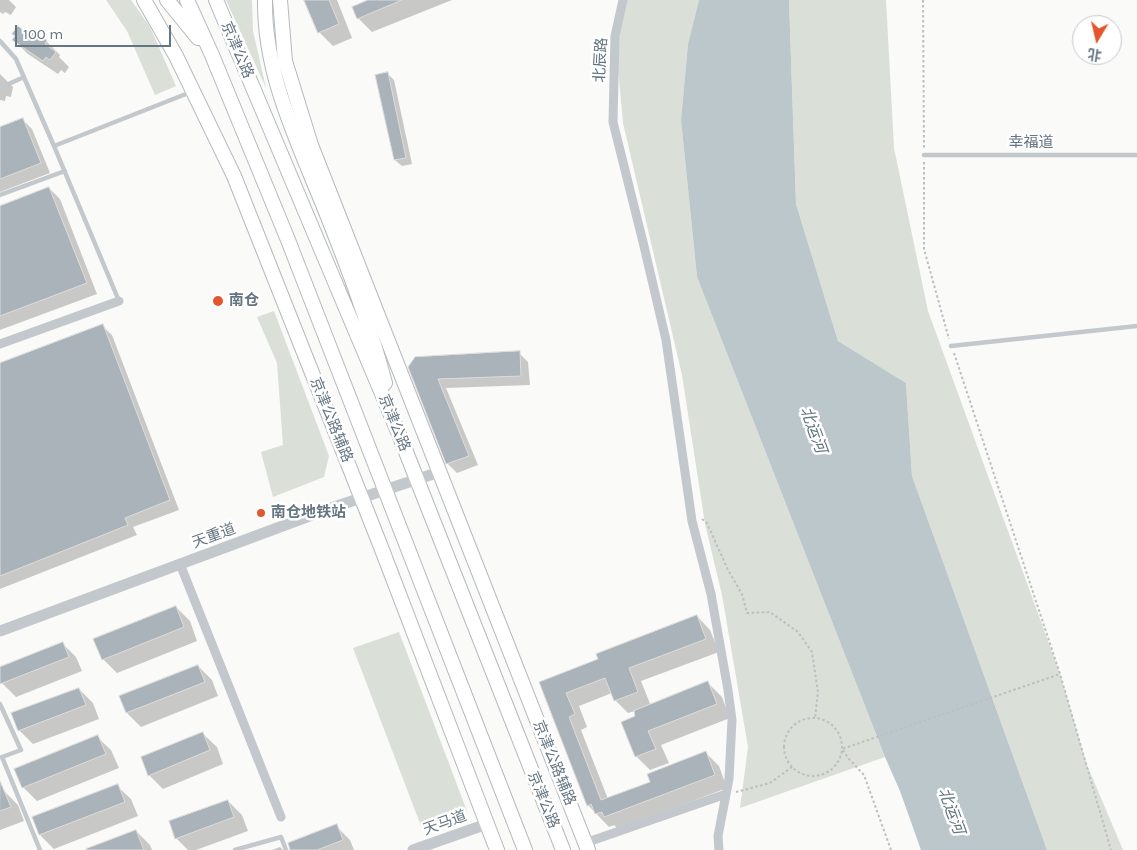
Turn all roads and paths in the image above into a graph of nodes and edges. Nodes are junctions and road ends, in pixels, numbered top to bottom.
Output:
1 (144, 0) edge
2 (167, 0) edge
3 (187, 0) edge
4 (216, 0) edge
5 (265, 0) edge
6 (280, 0) edge
7 (624, 0) edge
8 (923, 0) edge
9 (0, 41) edge
10 (212, 55) junction
11 (24, 77) junction
12 (0, 88) edge
13 (193, 91) junction
14 (54, 146) junction
15 (924, 155) junction
16 (1137, 155) edge
17 (65, 171) junction
18 (0, 195) edge
19 (120, 301) joint
20 (1137, 326) edge
21 (0, 344) edge
22 (951, 346) junction
23 (399, 434) junction
24 (439, 472) junction
25 (416, 479) junction
26 (386, 489) junction
27 (362, 498) junction
28 (691, 509) junction
29 (180, 564) junction
30 (0, 631) edge
31 (1060, 674) junction
32 (0, 704) edge
33 (815, 718) junction
34 (842, 749) junction
35 (792, 767) junction
36 (726, 794) junction
37 (281, 817) dead end
38 (487, 824) junction
39 (587, 846) edge
40 (40, 850) edge
41 (235, 850) edge
42 (286, 850) edge
43 (413, 850) edge
44 (497, 850) edge
45 (525, 850) edge
46 (563, 850) edge
47 (720, 850) edge
48 (892, 850) edge
49 (1111, 850) edge

1 - 13 main road, 京津公路辅路
2 - 10 main road
3 - 10 main road, 京津公路
4 - 23 main road, 京津公路
5 - 23 main road
6 - 24 main road, 京津公路辅路
7 - 28 street, 北辰路
8 - 15 path
9 - 11 lane
10 - 26 main road, 京津公路
11 - 12 lane
11 - 14 lane
13 - 14 lane
13 - 27 main road, 京津公路辅路
14 - 17 lane
15 - 16 lane, 幸福道
15 - 22 path
17 - 18 lane
17 - 19 lane
19 - 21 street
20 - 22 lane
22 - 31 path
23 - 25 main road, 京津公路
24 - 25 street, 天重道
24 - 39 main road, 京津公路辅路
25 - 26 street, 天重道
25 - 46 main road, 京津公路
26 - 27 street, 天重道
26 - 45 main road, 京津公路
27 - 29 street, 天重道
27 - 38 main road, 京津公路辅路
28 - 33 path
28 - 36 street, 北辰路
29 - 30 street, 天重道
29 - 37 street
31 - 34 path
31 - 49 path
32 - 40 lane
33 - 34 path
33 - 35 path
34 - 35 path
34 - 48 path
35 - 36 path
36 - 39 street
36 - 47 street, 北辰路
38 - 43 street, 天马道
38 - 44 main road, 京津公路辅路
41 - 42 lane

